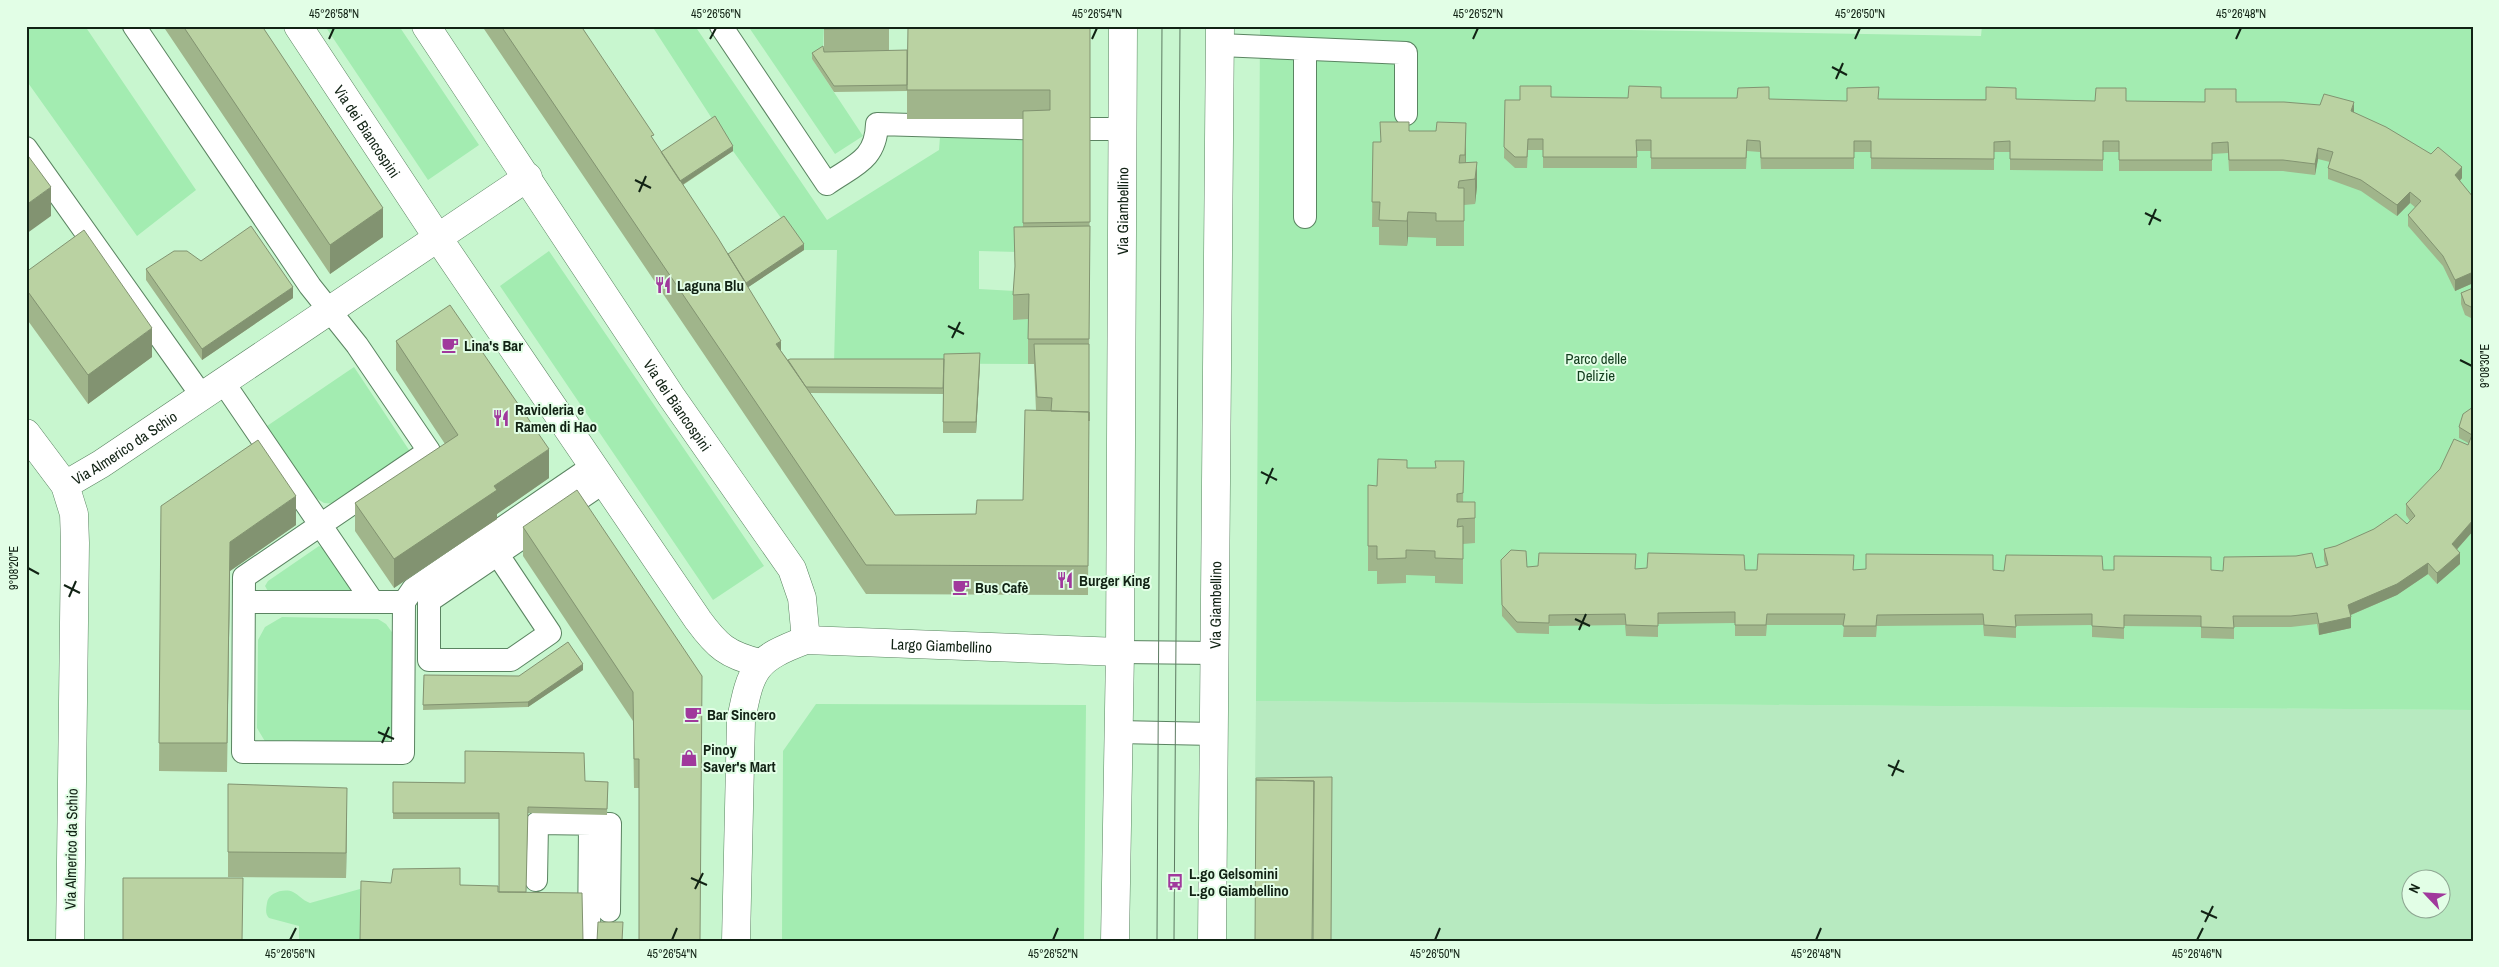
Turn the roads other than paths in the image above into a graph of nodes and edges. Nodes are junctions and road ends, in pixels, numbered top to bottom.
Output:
1 (134, 26) edge
2 (298, 26) edge
3 (426, 26) edge
4 (721, 26) edge
5 (1124, 26) edge
6 (1220, 36) edge
7 (1305, 49) junction
8 (1406, 114) dead end
9 (1123, 128) junction
10 (1049, 129) edge
11 (1090, 129) edge
12 (26, 148) edge
13 (528, 177) junction
14 (1305, 217) dead end
15 (438, 238) junction
16 (330, 311) junction
17 (212, 389) junction
18 (26, 433) edge
19 (598, 474) junction
20 (66, 485) junction
21 (320, 525) junction
22 (498, 555) junction
23 (245, 602) junction
24 (373, 602) junction
25 (404, 602) junction
26 (806, 640) junction
27 (1120, 652) junction
28 (1215, 653) junction
29 (760, 663) junction
30 (1118, 732) junction
31 (1214, 734) junction
32 (590, 824) junction
33 (536, 880) dead end
34 (609, 911) dead end
35 (70, 941) edge
36 (589, 941) edge
37 (736, 941) edge
38 (1115, 941) edge
39 (1212, 941) edge

1 - 16 lane
2 - 15 street, Via dei Biancospini
3 - 13 street, Via dei Biancospini
4 - 10 lane
5 - 9 street, Via Giambellino
6 - 7 lane, Via Giambellino
6 - 28 street, Via Giambellino
7 - 8 lane, Via Giambellino
7 - 14 lane
9 - 11 lane
9 - 27 street, Via Giambellino
12 - 17 lane
13 - 15 street
13 - 26 street, Via dei Biancospini
15 - 16 street, Via Almerico da Schio
15 - 19 street, Via dei Biancospini
16 - 17 street, Via Almerico da Schio
16 - 21 lane
17 - 20 street, Via Almerico da Schio
17 - 21 lane
18 - 20 street
19 - 22 lane
19 - 25 lane
19 - 29 street, Via dei Biancospini
20 - 35 street, Via Almerico da Schio
21 - 23 lane
21 - 24 lane
22 - 22 lane
23 - 24 lane
23 - 25 lane
24 - 25 lane
26 - 27 street, Largo Giambellino
26 - 29 street, Largo Giambellino
27 - 28 lane, Via Giambellino
27 - 30 street
28 - 31 street
29 - 37 street, Largo Giambellino
30 - 31 lane
30 - 38 street
31 - 39 street
32 - 33 lane
32 - 34 lane
32 - 36 lane

